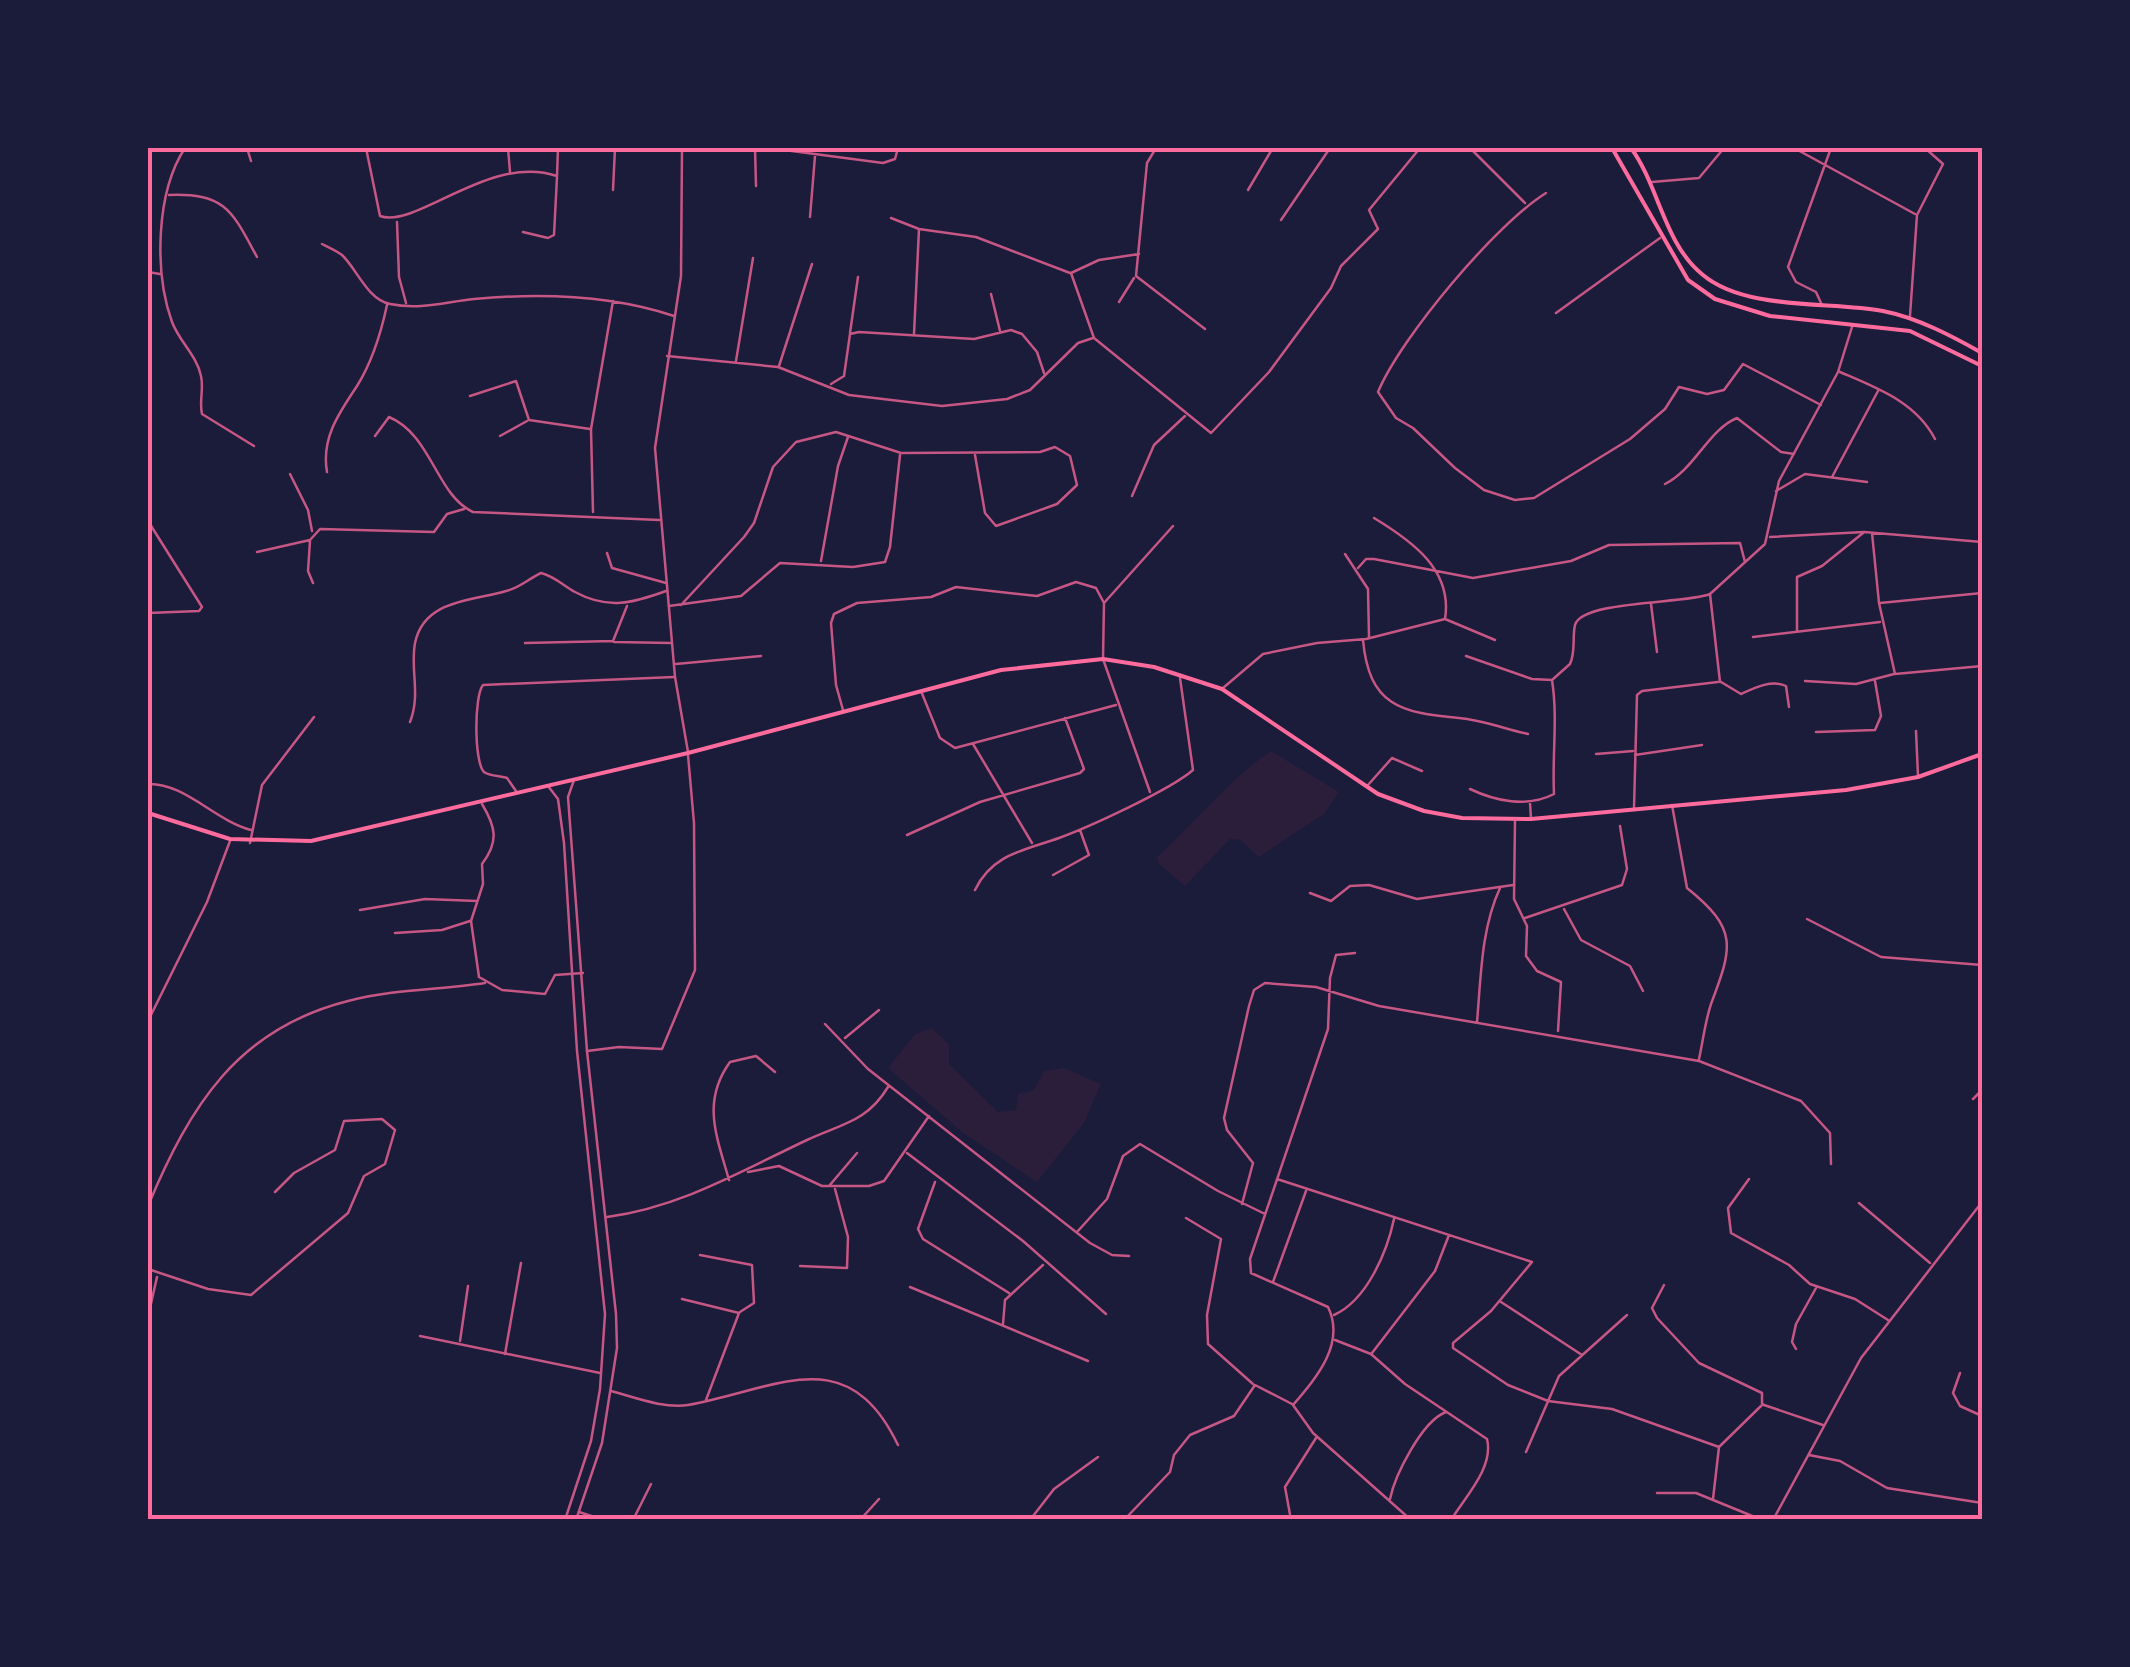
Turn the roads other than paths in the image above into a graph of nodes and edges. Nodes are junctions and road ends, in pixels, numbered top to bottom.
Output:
1 (185, 148) edge
2 (247, 148) edge
3 (366, 148) edge
4 (508, 148) edge
5 (558, 148) edge
6 (615, 148) edge
7 (682, 148) edge
8 (754, 148) edge
9 (769, 148) edge
10 (898, 148) edge
11 (1156, 148) edge
12 (1267, 148) edge
13 (1330, 148) edge
14 (1420, 148) edge
15 (1470, 148) edge
16 (1612, 148) edge
17 (1724, 148) edge
18 (1794, 148) edge
19 (1831, 148) edge
20 (1925, 148) edge
21 (1635, 149) edge
22 (815, 155) junction
23 (251, 162) dead end
24 (1824, 168) junction
25 (510, 173) junction
26 (557, 176) junction
27 (1650, 182) junction
28 (756, 186) dead end
29 (613, 190) dead end
30 (1248, 190) dead end
31 (1546, 193) dead end
32 (168, 195) junction
33 (1526, 205) junction
34 (1917, 215) junction
35 (810, 217) dead end
36 (890, 218) dead end
37 (397, 219) junction
38 (1281, 220) dead end
39 (919, 228) junction
40 (524, 232) dead end
41 (1660, 238) junction
42 (322, 244) dead end
43 (1138, 254) junction
44 (257, 257) dead end
45 (753, 258) dead end
46 (812, 264) dead end
47 (148, 272) edge
48 (1071, 273) junction
49 (162, 274) junction
50 (1136, 276) junction
51 (858, 278) dead end
52 (991, 294) dead end
53 (614, 300) junction
54 (1119, 302) dead end
55 (387, 304) junction
56 (406, 304) junction
57 (1821, 304) junction
58 (1556, 313) dead end
59 (675, 316) junction
60 (1910, 317) junction
61 (1852, 325) junction
62 (1205, 329) dead end
63 (850, 334) junction
64 (1001, 334) junction
65 (914, 335) junction
66 (1094, 338) junction
67 (1982, 353) edge
68 (668, 356) junction
69 (736, 363) junction
70 (1982, 366) edge
71 (778, 367) junction
72 (1838, 372) junction
73 (1044, 375) junction
74 (830, 384) junction
75 (1878, 390) junction
76 (470, 396) dead end
77 (1821, 406) junction
78 (1185, 416) junction
79 (528, 420) junction
80 (591, 429) junction
81 (848, 435) junction
82 (375, 436) dead end
83 (500, 436) dead end
84 (1935, 439) dead end
85 (254, 446) dead end
86 (900, 453) junction
87 (1794, 454) junction
88 (975, 456) junction
89 (327, 472) dead end
90 (290, 474) dead end
91 (1832, 477) junction
92 (1867, 482) dead end
93 (1666, 484) dead end
94 (1775, 492) junction
95 (1132, 496) dead end
96 (466, 508) junction
97 (593, 514) junction
98 (1374, 518) dead end
99 (660, 520) junction
100 (148, 521) edge
101 (1173, 526) dead end
102 (1864, 532) junction
103 (313, 533) junction
104 (1872, 533) junction
105 (1768, 537) junction
106 (310, 540) junction
107 (1982, 542) edge
108 (257, 552) dead end
109 (607, 553) dead end
110 (1345, 554) dead end
111 (821, 562) junction
112 (1745, 562) junction
113 (1358, 568) junction
114 (1439, 574) junction
115 (667, 583) junction
116 (312, 584) dead end
117 (668, 591) junction
118 (1710, 594) junction
119 (1982, 594) edge
120 (1104, 602) junction
121 (1650, 602) junction
122 (1879, 603) junction
123 (628, 605) junction
124 (669, 606) junction
125 (681, 606) junction
126 (148, 613) edge
127 (1444, 620) junction
128 (1882, 622) junction
129 (1797, 631) junction
130 (1753, 637) dead end
131 (1369, 638) junction
132 (1363, 639) junction
133 (1495, 640) dead end
134 (613, 642) junction
135 (525, 643) dead end
136 (672, 644) junction
137 (1657, 652) dead end
138 (761, 656) dead end
139 (1466, 656) dead end
140 (1103, 659) junction
141 (674, 664) junction
142 (1982, 666) edge
143 (1180, 674) junction
144 (1895, 674) junction
145 (675, 677) junction
146 (1552, 680) junction
147 (1805, 680) dead end
148 (1875, 681) junction
149 (1720, 682) junction
150 (1222, 689) junction
151 (921, 690) junction
152 (1116, 705) junction
153 (1789, 706) dead end
154 (843, 712) junction
155 (314, 717) dead end
156 (1065, 718) junction
157 (410, 722) dead end
158 (1916, 730) dead end
159 (1816, 732) dead end
160 (1528, 734) dead end
161 (972, 743) junction
162 (1702, 745) dead end
163 (1634, 753) junction
164 (688, 754) junction
165 (1596, 754) dead end
166 (1982, 754) edge
167 (1422, 771) dead end
168 (1918, 777) junction
169 (575, 778) junction
170 (148, 784) edge
171 (548, 785) junction
172 (1366, 787) junction
173 (1470, 789) dead end
174 (1150, 793) junction
175 (517, 794) junction
176 (1001, 795) junction
177 (568, 797) junction
178 (558, 799) junction
179 (1530, 802) junction
180 (482, 804) junction
181 (1672, 804) junction
182 (1634, 808) junction
183 (148, 813) edge
184 (1531, 819) junction
185 (1515, 820) junction
186 (1620, 826) dead end
187 (1079, 829) junction
188 (252, 830) junction
189 (907, 834) dead end
190 (230, 840) junction
191 (250, 842) junction
192 (1032, 844) junction
193 (1053, 875) dead end
194 (1514, 884) junction
195 (1501, 886) junction
196 (976, 890) dead end
197 (1310, 893) dead end
198 (479, 901) junction
199 (1564, 908) junction
200 (360, 910) dead end
201 (1524, 918) junction
202 (1806, 920) dead end
203 (472, 921) junction
204 (395, 933) dead end
205 (1355, 953) dead end
206 (1982, 964) edge
207 (572, 972) junction
208 (583, 973) junction
209 (486, 983) junction
210 (1643, 990) dead end
211 (1330, 991) junction
212 (879, 1010) dead end
213 (148, 1021) edge
214 (1477, 1023) junction
215 (825, 1024) dead end
216 (1558, 1033) junction
217 (844, 1039) junction
218 (588, 1051) junction
219 (1699, 1060) junction
220 (775, 1072) dead end
221 (890, 1085) junction
222 (1982, 1090) edge
223 (1973, 1100) dead end
224 (930, 1115) junction
225 (856, 1153) dead end
226 (906, 1154) junction
227 (1831, 1164) dead end
228 (742, 1173) junction
229 (936, 1179) junction
230 (1278, 1179) junction
231 (1749, 1179) dead end
232 (729, 1180) junction
233 (828, 1187) junction
234 (835, 1187) junction
235 (1307, 1190) junction
236 (275, 1192) dead end
237 (1982, 1202) edge
238 (1858, 1203) dead end
239 (1242, 1204) junction
240 (148, 1206) edge
241 (1266, 1214) junction
242 (605, 1217) junction
243 (1186, 1218) dead end
244 (1394, 1218) junction
245 (595, 1219) junction
246 (1076, 1232) junction
247 (1450, 1235) junction
248 (700, 1255) dead end
249 (1130, 1256) dead end
250 (521, 1263) dead end
251 (1044, 1264) junction
252 (1932, 1265) junction
253 (800, 1266) dead end
254 (148, 1268) edge
255 (157, 1276) junction
256 (1272, 1284) junction
257 (468, 1286) dead end
258 (1664, 1286) dead end
259 (910, 1287) dead end
260 (1816, 1287) junction
261 (1009, 1294) junction
262 (682, 1299) dead end
263 (1500, 1301) junction
264 (739, 1313) junction
265 (1106, 1314) dead end
266 (1332, 1316) junction
267 (1627, 1316) dead end
268 (148, 1317) edge
269 (1889, 1321) junction
270 (1003, 1325) junction
271 (420, 1336) dead end
272 (1334, 1340) junction
273 (460, 1343) junction
274 (1796, 1349) dead end
275 (505, 1354) junction
276 (1371, 1354) junction
277 (1583, 1356) junction
278 (1088, 1360) dead end
279 (602, 1373) junction
280 (1960, 1373) dead end
281 (1254, 1385) junction
282 (611, 1391) junction
283 (706, 1400) junction
284 (1548, 1401) junction
285 (1762, 1404) junction
286 (1293, 1405) junction
287 (1446, 1412) junction
288 (1982, 1416) edge
289 (1824, 1425) junction
290 (1317, 1437) junction
291 (898, 1445) dead end
292 (1719, 1447) junction
293 (1526, 1452) dead end
294 (1807, 1455) junction
295 (1098, 1456) dead end
296 (651, 1484) dead end
297 (1657, 1492) dead end
298 (879, 1499) dead end
299 (1713, 1500) junction
300 (1390, 1501) junction
301 (1982, 1503) edge
302 (579, 1512) junction
303 (565, 1520) edge
304 (576, 1520) edge
305 (604, 1520) edge
306 (633, 1520) edge
307 (860, 1520) edge
308 (1030, 1520) edge
309 (1124, 1520) edge
310 (1292, 1520) edge
311 (1411, 1520) edge
312 (1452, 1520) edge
313 (1762, 1520) edge
314 (1773, 1520) edge

1 - 32 street
2 - 23 street
3 - 37 street
4 - 25 street
5 - 26 street
6 - 29 street
7 - 59 street
8 - 28 street
9 - 22 street
10 - 22 street
11 - 43 street
12 - 30 street
13 - 38 street
14 - 78 street
15 - 33 street
16 - 41 main road
17 - 27 street
18 - 24 street
19 - 24 street
20 - 34 street
21 - 27 main road
22 - 35 street
24 - 34 street
24 - 57 street
25 - 26 street
25 - 37 street
26 - 40 street
27 - 57 main road
31 - 33 street
32 - 44 street
32 - 49 street
33 - 77 street
34 - 60 street
36 - 39 street
37 - 56 street
39 - 48 street
39 - 65 street
41 - 58 street
41 - 61 main road
42 - 55 street
43 - 48 street
43 - 50 street
45 - 69 street
46 - 71 street
47 - 49 street
48 - 66 street
49 - 85 street
50 - 54 street
50 - 62 street
51 - 63 street
52 - 64 street
53 - 56 street
53 - 59 street
53 - 80 street
55 - 56 street
55 - 89 street
57 - 60 main road
59 - 68 street
60 - 67 main road
61 - 70 main road
61 - 72 street
63 - 65 street
63 - 74 street
64 - 65 street
64 - 73 street
66 - 73 street
66 - 78 street
68 - 69 street
68 - 99 street
69 - 71 street
71 - 74 street
72 - 75 street
72 - 77 street
73 - 74 street
75 - 84 street
75 - 91 street
76 - 79 street
77 - 87 street
78 - 95 street
79 - 80 street
79 - 83 street
80 - 97 street
81 - 86 street
81 - 111 street
81 - 125 street
82 - 96 street
86 - 88 street
86 - 111 street
87 - 93 street
87 - 94 street
88 - 88 street
90 - 103 street
91 - 92 street
91 - 94 street
94 - 105 street
96 - 97 street
96 - 103 street
97 - 99 street
98 - 114 street
99 - 115 street
100 - 126 street
101 - 120 street
102 - 104 street
102 - 105 street
102 - 129 street
103 - 106 street
104 - 107 street
104 - 122 street
105 - 112 street
106 - 108 street
106 - 116 street
109 - 115 street
110 - 113 street
111 - 125 street
112 - 114 street
112 - 118 street
113 - 114 street
113 - 131 street
114 - 127 street
115 - 117 street
117 - 123 street
117 - 124 street
118 - 121 street
118 - 149 street
119 - 122 street
120 - 140 street
120 - 154 street
121 - 137 street
121 - 146 street
122 - 128 street
123 - 134 street
123 - 157 street
124 - 125 street
124 - 136 street
127 - 131 street
127 - 133 street
128 - 129 street
128 - 144 street
129 - 130 street
131 - 132 street
132 - 150 street
132 - 160 street
134 - 135 street
134 - 136 street
136 - 141 street
138 - 141 street
139 - 146 street
140 - 143 main road
140 - 151 main road
140 - 152 street
141 - 145 street
142 - 144 street
143 - 150 main road
143 - 174 street
144 - 148 street
145 - 164 street
145 - 175 street
146 - 179 street
147 - 148 street
148 - 159 street
149 - 153 street
149 - 163 street
150 - 172 main road
151 - 154 main road
151 - 161 street
152 - 156 street
152 - 174 street
154 - 164 main road
155 - 188 street
156 - 161 street
156 - 176 street
158 - 168 street
161 - 176 street
162 - 163 street
163 - 165 street
163 - 182 street
164 - 169 main road
164 - 218 street
166 - 168 main road
167 - 172 street
168 - 181 main road
169 - 171 main road
169 - 177 street
170 - 188 street
171 - 175 main road
171 - 178 street
172 - 185 main road
173 - 179 street
174 - 187 street
175 - 180 main road
176 - 189 street
176 - 192 street
177 - 178 street
177 - 208 street
178 - 207 street
179 - 184 street
180 - 191 main road
180 - 198 street
181 - 182 main road
181 - 219 street
182 - 184 main road
183 - 190 main road
184 - 185 main road
185 - 194 street
186 - 199 street
187 - 192 street
187 - 193 street
188 - 191 street
190 - 191 main road
190 - 213 street
192 - 196 street
194 - 195 street
194 - 201 street
195 - 197 street
195 - 214 street
198 - 200 street
198 - 203 street
199 - 201 street
199 - 210 street
201 - 216 street
202 - 206 street
203 - 204 street
203 - 209 street
205 - 211 street
207 - 208 street
207 - 209 street
207 - 245 street
208 - 218 street
209 - 240 street
211 - 214 street
211 - 230 street
211 - 239 street
212 - 217 street
214 - 216 street
215 - 217 street
216 - 219 street
217 - 221 street
218 - 242 street
219 - 227 street
220 - 232 street
221 - 224 street
221 - 228 street
222 - 223 street
224 - 226 street
224 - 246 street
225 - 233 street
226 - 229 street
226 - 234 street
228 - 232 street
228 - 233 street
229 - 251 street
229 - 261 street
230 - 235 street
230 - 241 street
231 - 260 street
232 - 242 street
233 - 234 street
234 - 253 street
235 - 244 street
235 - 256 street
236 - 255 street
237 - 252 street
238 - 252 street
239 - 241 street
239 - 246 street
241 - 256 street
242 - 245 street
242 - 282 street
243 - 281 street
244 - 247 street
244 - 266 street
245 - 279 street
246 - 249 street
247 - 263 street
247 - 276 street
248 - 264 street
250 - 275 street
251 - 261 street
251 - 265 street
252 - 269 street
254 - 255 street
255 - 268 street
256 - 266 street
257 - 273 street
258 - 285 street
259 - 270 street
260 - 269 street
260 - 274 street
261 - 270 street
262 - 264 street
263 - 277 street
263 - 284 street
264 - 283 street
266 - 272 street
267 - 277 street
269 - 289 street
270 - 278 street
271 - 273 street
272 - 276 street
272 - 286 street
273 - 275 street
275 - 279 street
276 - 287 street
277 - 284 street
279 - 303 street
280 - 288 street
281 - 286 street
281 - 309 street
282 - 283 street
282 - 302 street
283 - 291 street
284 - 292 street
284 - 293 street
285 - 289 street
285 - 292 street
286 - 290 street
287 - 300 street
287 - 312 street
289 - 294 street
290 - 300 street
290 - 310 street
292 - 299 street
294 - 301 street
294 - 314 street
295 - 308 street
296 - 306 street
297 - 299 street
298 - 307 street
299 - 313 street
300 - 311 street
302 - 304 street
302 - 305 street

